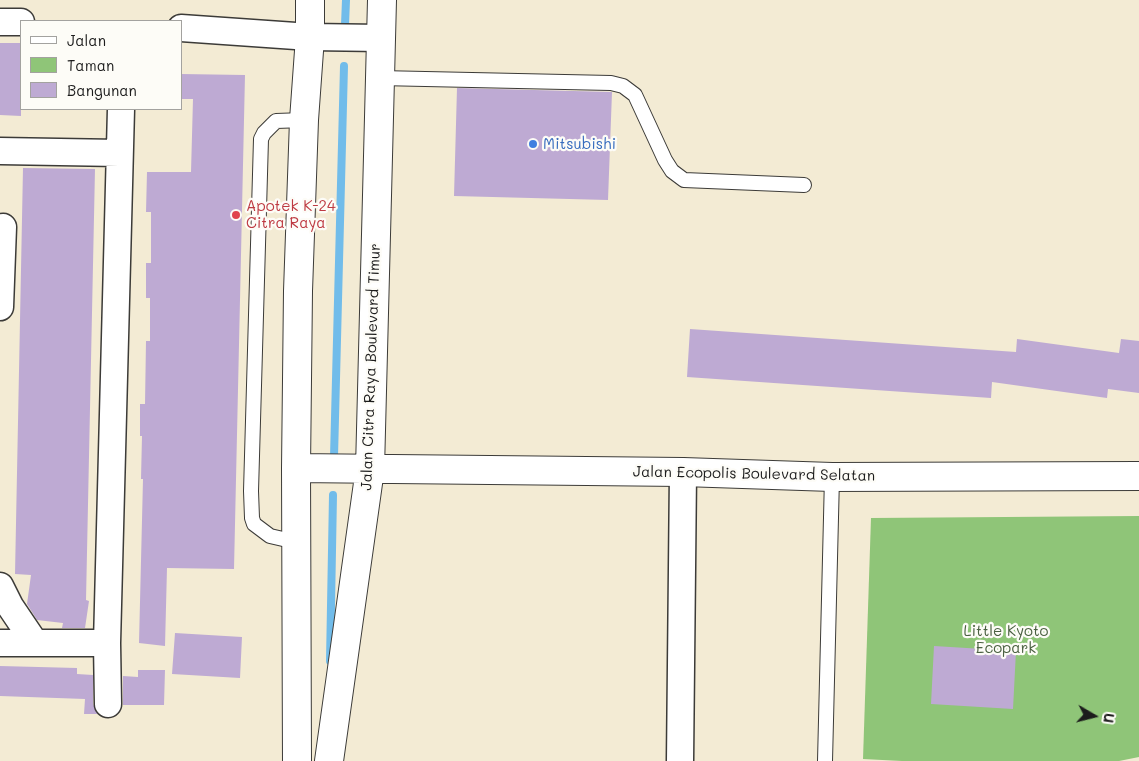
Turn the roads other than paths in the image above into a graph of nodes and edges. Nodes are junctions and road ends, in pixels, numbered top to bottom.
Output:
1 (310, 0) edge
2 (382, 0) edge
3 (0, 22) edge
4 (20, 22) edge
5 (182, 28) edge
6 (321, 36) junction
7 (374, 38) junction
8 (379, 78) junction
9 (121, 110) edge
10 (304, 120) junction
11 (0, 151) edge
12 (119, 153) junction
13 (804, 185) dead end
14 (3, 227) dead end
15 (1, 272) edge
16 (0, 307) edge
17 (296, 468) junction
18 (363, 469) junction
19 (683, 472) junction
20 (1139, 476) edge
21 (832, 477) junction
22 (296, 542) junction
23 (0, 586) edge
24 (0, 643) edge
25 (35, 643) junction
26 (107, 643) junction
27 (108, 704) dead end
28 (680, 760) edge
29 (297, 761) edge
30 (330, 761) edge
31 (825, 761) edge

1 - 6 street
2 - 7 street, Jalan Citra Raya Boulevard Timur
3 - 4 street
5 - 6 street
6 - 7 street
6 - 10 street
7 - 8 street, Jalan Citra Raya Boulevard Timur
8 - 13 lane
8 - 18 street, Jalan Citra Raya Boulevard Timur
9 - 12 street
10 - 17 street
10 - 22 lane
11 - 12 street
12 - 26 street
14 - 15 street
15 - 16 street
17 - 18 street, Jalan Ecopolis Boulevard Selatan
17 - 22 street
18 - 19 street, Jalan Ecopolis Boulevard Selatan
18 - 30 street, Jalan Citra Raya Boulevard Timur
19 - 21 street, Jalan Ecopolis Boulevard Selatan
19 - 28 street
20 - 21 street, Jalan Ecopolis Boulevard Selatan
21 - 31 lane
22 - 29 street
23 - 25 street
24 - 25 street
25 - 26 street
26 - 27 street

